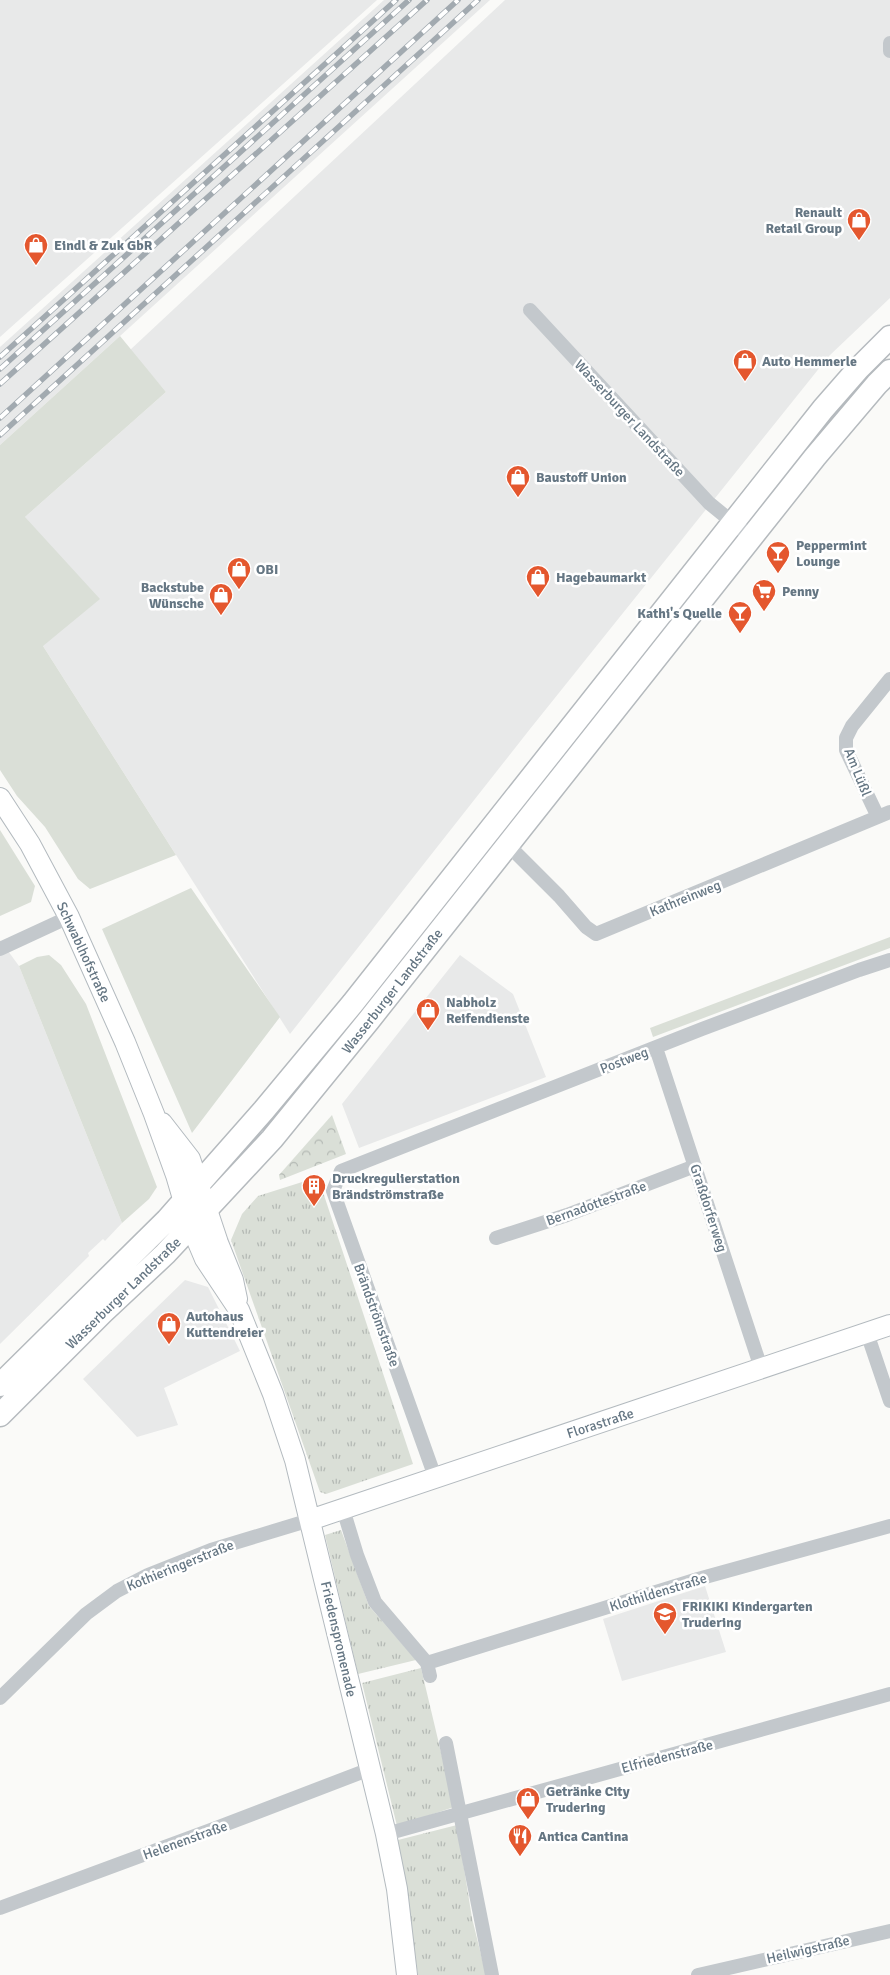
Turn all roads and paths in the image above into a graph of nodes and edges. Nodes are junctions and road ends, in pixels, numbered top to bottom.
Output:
1 (890, 43) edge
2 (890, 51) edge
3 (530, 310) dead end
4 (890, 337) edge
5 (886, 383) edge
6 (733, 524) junction
7 (752, 538) junction
8 (890, 679) edge
9 (0, 798) edge
10 (884, 815) edge
11 (508, 845) junction
12 (69, 917) junction
13 (0, 948) edge
14 (890, 960) edge
15 (656, 1048) junction
16 (154, 1114) junction
17 (358, 1164) joint
18 (695, 1166) junction
19 (200, 1184) junction
20 (184, 1202) junction
21 (207, 1208) junction
22 (191, 1226) junction
23 (496, 1238) dead end
24 (239, 1310) junction
25 (890, 1325) edge
26 (866, 1333) junction
27 (761, 1368) junction
28 (0, 1385) edge
29 (890, 1401) edge
30 (0, 1415) edge
31 (435, 1477) junction
32 (343, 1509) junction
33 (310, 1520) junction
34 (890, 1526) edge
35 (890, 1694) edge
36 (0, 1698) edge
37 (446, 1743) dead end
38 (370, 1769) junction
39 (461, 1814) junction
40 (386, 1834) junction
41 (0, 1908) edge
42 (890, 1931) edge
43 (407, 1975) edge
44 (492, 1975) edge
45 (698, 1975) edge

1 - 2 street
3 - 6 street, Wasserburger Landstraße
4 - 6 main road, Wasserburger Landstraße
5 - 7 main road, Wasserburger Landstraße
6 - 7 street, Wasserburger Landstraße
6 - 19 main road, Wasserburger Landstraße
7 - 11 main road, Wasserburger Landstraße
8 - 10 street, Am Lüßl
9 - 12 street, Schwablhofstraße
10 - 11 street, Kathreinweg
11 - 21 main road, Wasserburger Landstraße
12 - 13 street
12 - 16 street, Schwablhofstraße
14 - 15 street, Postweg
15 - 17 street, Postweg
15 - 18 street, Graßdorferweg
16 - 19 street, Schwablhofstraße
16 - 20 street, Schwablhofstraße
17 - 31 street, Brändströmstraße
18 - 23 street, Bernadottestraße
18 - 27 street, Graßdorferweg
19 - 20 main road, Wasserburger Landstraße
19 - 21 street, Friedenspromenade
20 - 22 street, Friedenspromenade
20 - 28 main road, Wasserburger Landstraße
21 - 22 main road, Wasserburger Landstraße
21 - 24 street, Friedenspromenade
22 - 24 street, Friedenspromenade
22 - 30 main road, Wasserburger Landstraße
24 - 33 street, Friedenspromenade
25 - 26 street, Florastraße
26 - 27 street, Florastraße
26 - 29 street
27 - 31 street, Florastraße
31 - 32 street, Florastraße
32 - 33 street, Florastraße
32 - 34 street, Klothildenstraße
33 - 36 street, Kothieringerstraße
33 - 38 street, Friedenspromenade
35 - 39 street, Elfriedenstraße
37 - 39 street
38 - 40 street, Friedenspromenade
38 - 41 street, Helenenstraße
39 - 40 street, Elfriedenstraße
39 - 44 street
40 - 43 street, Friedenspromenade
42 - 45 street, Heilwigstraße

